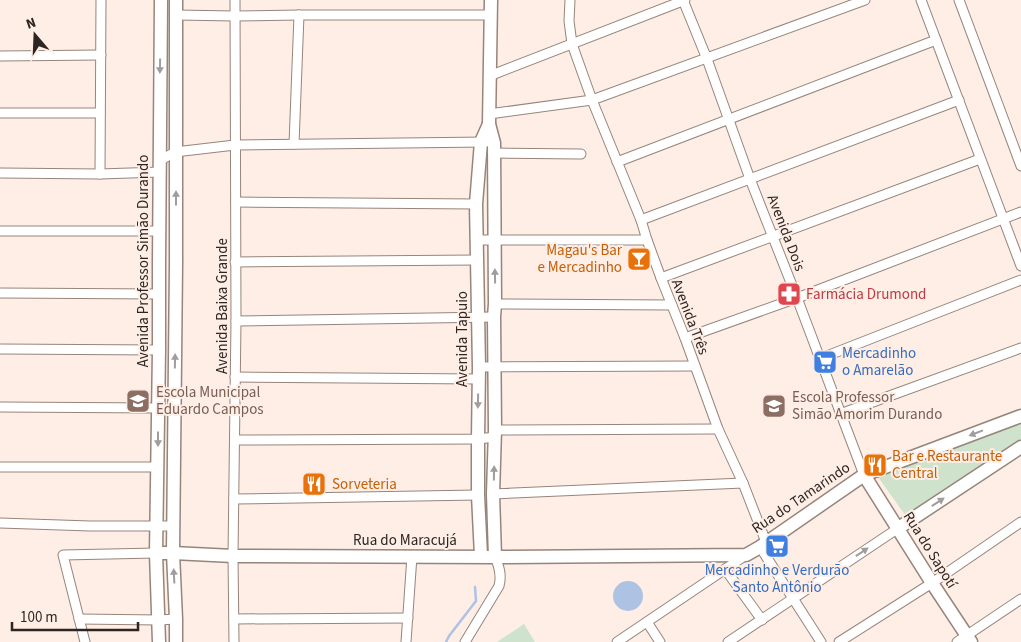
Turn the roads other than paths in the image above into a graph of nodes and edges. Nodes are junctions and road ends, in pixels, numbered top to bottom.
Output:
1 (101, 0) edge
2 (161, 0) edge
3 (176, 0) edge
4 (235, 0) edge
5 (491, 0) edge
6 (570, 0) edge
7 (684, 0) edge
8 (865, 0) edge
9 (921, 0) edge
10 (959, 0) edge
11 (176, 15) junction
12 (299, 15) junction
13 (491, 15) junction
14 (235, 16) junction
15 (161, 33) junction
16 (176, 34) junction
17 (936, 40) junction
18 (572, 44) junction
19 (0, 56) edge
20 (101, 56) junction
21 (706, 59) junction
22 (489, 76) junction
23 (592, 100) junction
24 (959, 100) junction
25 (0, 113) edge
26 (100, 113) junction
27 (489, 119) junction
28 (729, 119) junction
29 (294, 144) junction
30 (235, 145) junction
31 (489, 146) junction
32 (175, 152) junction
33 (581, 154) dead end
34 (980, 159) junction
35 (617, 162) junction
36 (1021, 166) edge
37 (159, 167) junction
38 (0, 173) edge
39 (100, 174) junction
40 (750, 179) junction
41 (236, 202) junction
42 (476, 204) junction
43 (1021, 212) edge
44 (1004, 218) junction
45 (641, 220) junction
46 (0, 231) edge
47 (159, 231) junction
48 (773, 237) junction
49 (477, 240) junction
50 (647, 240) junction
51 (494, 241) junction
52 (477, 260) junction
53 (235, 262) junction
54 (159, 264) junction
55 (176, 264) junction
56 (1021, 266) edge
57 (661, 278) junction
58 (1021, 280) edge
59 (0, 293) edge
60 (159, 294) junction
61 (797, 298) junction
62 (672, 305) junction
63 (494, 310) junction
64 (478, 316) junction
65 (236, 320) junction
66 (685, 338) junction
67 (1021, 348) edge
68 (0, 349) edge
69 (159, 350) junction
70 (819, 359) junction
71 (695, 366) junction
72 (494, 367) junction
73 (479, 373) junction
74 (236, 377) junction
75 (0, 407) edge
76 (158, 408) junction
77 (840, 414) junction
78 (1021, 416) edge
79 (718, 429) junction
80 (495, 434) junction
81 (478, 438) junction
82 (235, 440) junction
83 (1021, 447) edge
84 (0, 467) edge
85 (158, 467) junction
86 (864, 475) junction
87 (743, 483) junction
88 (493, 494) junction
89 (478, 495) junction
90 (234, 499) junction
91 (1021, 522) edge
92 (0, 523) edge
93 (173, 526) junction
94 (157, 527) junction
95 (897, 529) junction
96 (763, 545) junction
97 (156, 553) junction
98 (173, 553) junction
99 (746, 555) junction
100 (233, 556) junction
101 (412, 556) junction
102 (481, 556) junction
103 (495, 557) junction
104 (725, 569) junction
105 (932, 584) junction
106 (793, 599) junction
107 (1021, 599) edge
108 (408, 618) junction
109 (176, 619) junction
110 (234, 619) junction
111 (79, 620) junction
112 (159, 620) junction
113 (762, 620) junction
114 (647, 622) junction
115 (965, 640) edge
116 (85, 642) edge
117 (159, 642) edge
118 (176, 642) edge
119 (234, 642) edge
120 (406, 642) edge
121 (465, 642) edge
122 (617, 642) edge
123 (660, 642) edge
124 (728, 642) edge
125 (821, 642) edge
126 (840, 642) edge

1 - 20 street
2 - 15 street, Avenida Professor Simão Durando
3 - 11 street
4 - 14 street, Avenida Baixa Grande
5 - 13 street, Avenida Tapuio
6 - 18 street, Avenida Três
7 - 18 street
7 - 21 street, Avenida Dois
8 - 21 street
9 - 17 street
10 - 36 street
11 - 14 street
11 - 16 street
12 - 13 street
12 - 14 street
12 - 29 street
13 - 22 street, Avenida Tapuio
14 - 30 street, Avenida Baixa Grande
15 - 16 street
15 -> 37 street, Avenida Professor Simão Durando
16 - 32 street
17 - 24 street
17 - 28 street
18 - 22 street
18 - 23 street, Avenida Três
19 - 20 street
20 - 26 street
21 - 23 street
21 - 28 street, Avenida Dois
22 - 27 street, Avenida Tapuio
23 - 27 street
23 - 35 street, Avenida Três
24 - 34 street
24 - 40 street
25 - 26 street
26 - 39 street
27 - 31 street, Avenida Tapuio
28 - 35 street
28 - 40 street, Avenida Dois
29 - 30 street
29 - 31 street
30 - 32 street
30 - 41 street, Avenida Baixa Grande
31 - 33 street
31 - 42 street, Avenida Tapuio
31 - 51 street, Avenida Tapuio
32 - 37 street
55 -> 32 street
34 - 44 street
34 - 48 street
35 - 45 street, Avenida Três
37 - 39 street
37 - 47 street, Avenida Professor Simão Durando
38 - 39 street
40 - 45 street
40 - 48 street, Avenida Dois
41 - 42 street
41 - 53 street, Avenida Baixa Grande
42 - 49 street, Avenida Tapuio
43 - 44 street
44 - 56 street
44 - 61 street
45 - 50 street, Avenida Três
46 - 47 street
47 - 54 street, Avenida Professor Simão Durando
48 - 57 street
48 - 61 street, Avenida Dois
49 - 51 street
49 - 52 street, Avenida Tapuio
50 - 51 street
50 - 57 street, Avenida Três
63 -> 51 street, Avenida Tapuio
52 - 53 street
52 - 64 street, Avenida Tapuio
53 - 65 street, Avenida Baixa Grande
54 - 55 street
54 - 60 street, Avenida Professor Simão Durando
93 -> 55 street
57 - 62 street, Avenida Três
58 - 70 street
59 - 60 street
60 - 69 street, Avenida Professor Simão Durando
61 - 66 street
61 - 70 street, Avenida Dois
62 - 63 street
62 - 66 street, Avenida Três
63 - 64 street
63 - 72 street, Avenida Tapuio
64 - 65 street
64 - 73 street, Avenida Tapuio
65 - 74 street, Avenida Baixa Grande
66 - 71 street, Avenida Três
67 - 77 street
68 - 69 street
69 - 76 street, Avenida Professor Simão Durando
70 - 77 street, Avenida Dois
71 - 72 street
71 - 79 street, Avenida Três
72 - 73 street
72 - 80 street, Avenida Tapuio
73 - 74 street
73 -> 81 street, Avenida Tapuio
74 - 82 street, Avenida Baixa Grande
75 - 76 street
76 -> 85 street, Avenida Professor Simão Durando
77 - 86 street, Avenida Dois
78 -> 86 street, Rua do Tamarindo
79 - 80 street
79 - 87 street, Avenida Três
80 - 81 street
88 -> 80 street, Avenida Tapuio
81 - 82 street
81 - 89 street, Avenida Tapuio
82 - 90 street, Avenida Baixa Grande
95 -> 83 street
84 - 85 street
85 - 94 street, Avenida Professor Simão Durando
86 - 95 street, Rua do Sapotí
86 - 96 street, Rua do Tamarindo
87 - 88 street
87 - 96 street, Avenida Três
88 - 103 street, Avenida Tapuio
89 - 90 street
89 - 102 street, Avenida Tapuio
90 - 100 street, Avenida Baixa Grande
91 - 105 street
92 - 94 street
93 - 94 street
93 - 98 street
94 - 97 street, Avenida Professor Simão Durando
95 - 105 street, Rua do Sapotí
106 -> 95 street
96 - 99 street, Rua do Tamarindo
96 - 106 street, Avenida Três
97 - 98 street, Rua do Maracujá
97 - 111 street, Rua do Maracujá
97 - 112 street, Avenida Professor Simão Durando
98 - 100 street, Rua do Maracujá
109 -> 98 street
99 - 103 street, Rua do Maracujá
99 - 104 street, Rua do Tamarindo
100 - 101 street, Rua do Maracujá
100 - 110 street, Avenida Baixa Grande
101 - 102 street, Rua do Maracujá
101 - 108 street
102 - 103 street, Rua do Maracujá
103 - 121 street
104 - 113 street
104 - 114 street, Rua do Tamarindo
105 - 115 street, Rua do Sapotí
105 - 126 street
106 - 113 street
106 - 125 street, Avenida Três
107 - 115 street
108 - 110 street
108 - 120 street
109 - 112 street
109 - 118 street
110 - 119 street, Avenida Baixa Grande
111 - 112 street
111 - 116 street
112 - 117 street, Avenida Professor Simão Durando
113 - 124 street
114 - 122 street, Rua do Tamarindo
114 - 123 street

